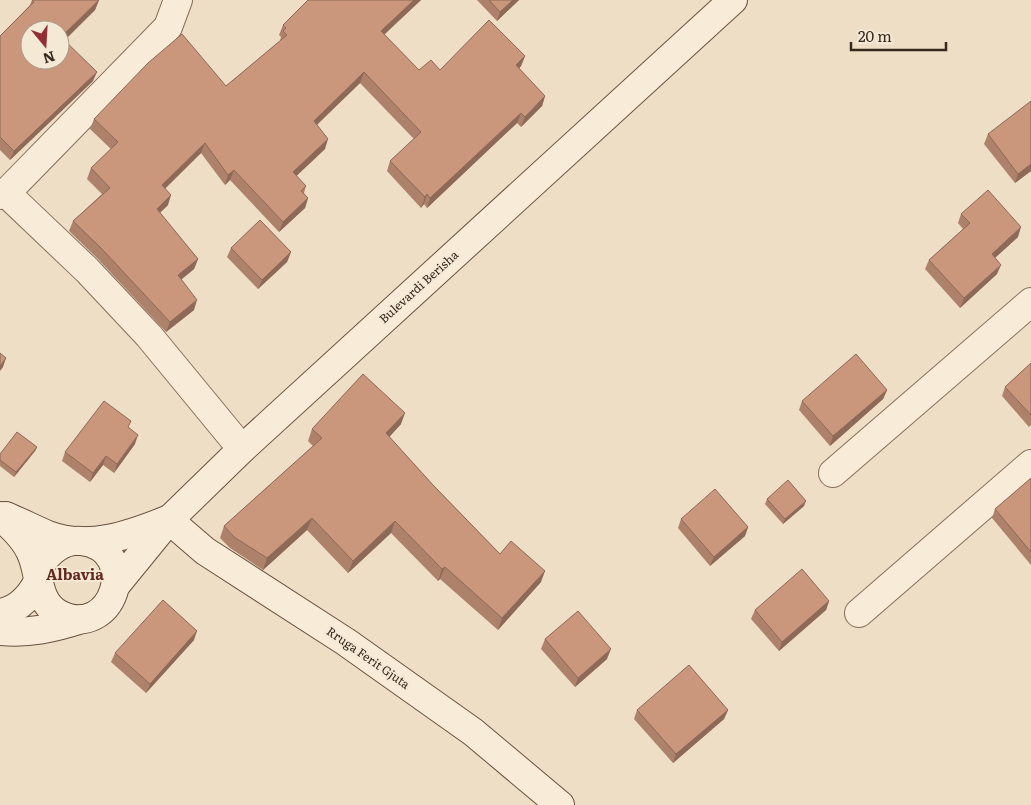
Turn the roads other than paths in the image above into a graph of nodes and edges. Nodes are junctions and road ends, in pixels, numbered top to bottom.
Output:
1 (178, 0) edge
2 (733, 0) edge
3 (3, 194) edge
4 (1031, 302) edge
5 (242, 450) junction
6 (1031, 464) edge
7 (832, 473) dead end
8 (0, 514) edge
9 (169, 520) junction
10 (80, 541) junction
11 (38, 581) junction
12 (116, 585) junction
13 (0, 612) edge
14 (858, 613) dead end
15 (82, 618) junction
16 (0, 631) edge
17 (560, 805) edge

1 - 3 street
2 - 5 street, Bulevardi Berisha
3 - 5 street
4 - 7 street
5 - 9 street, Bulevardi Berisha
6 - 14 street
8 - 10 street
8 - 11 street
9 - 10 street
9 - 12 street, Bulevardi Berisha
9 - 17 street, Rruga Ferit Gjuta
10 - 11 street
10 - 12 street
11 - 13 street
11 - 15 street
12 - 15 street
15 - 16 street

